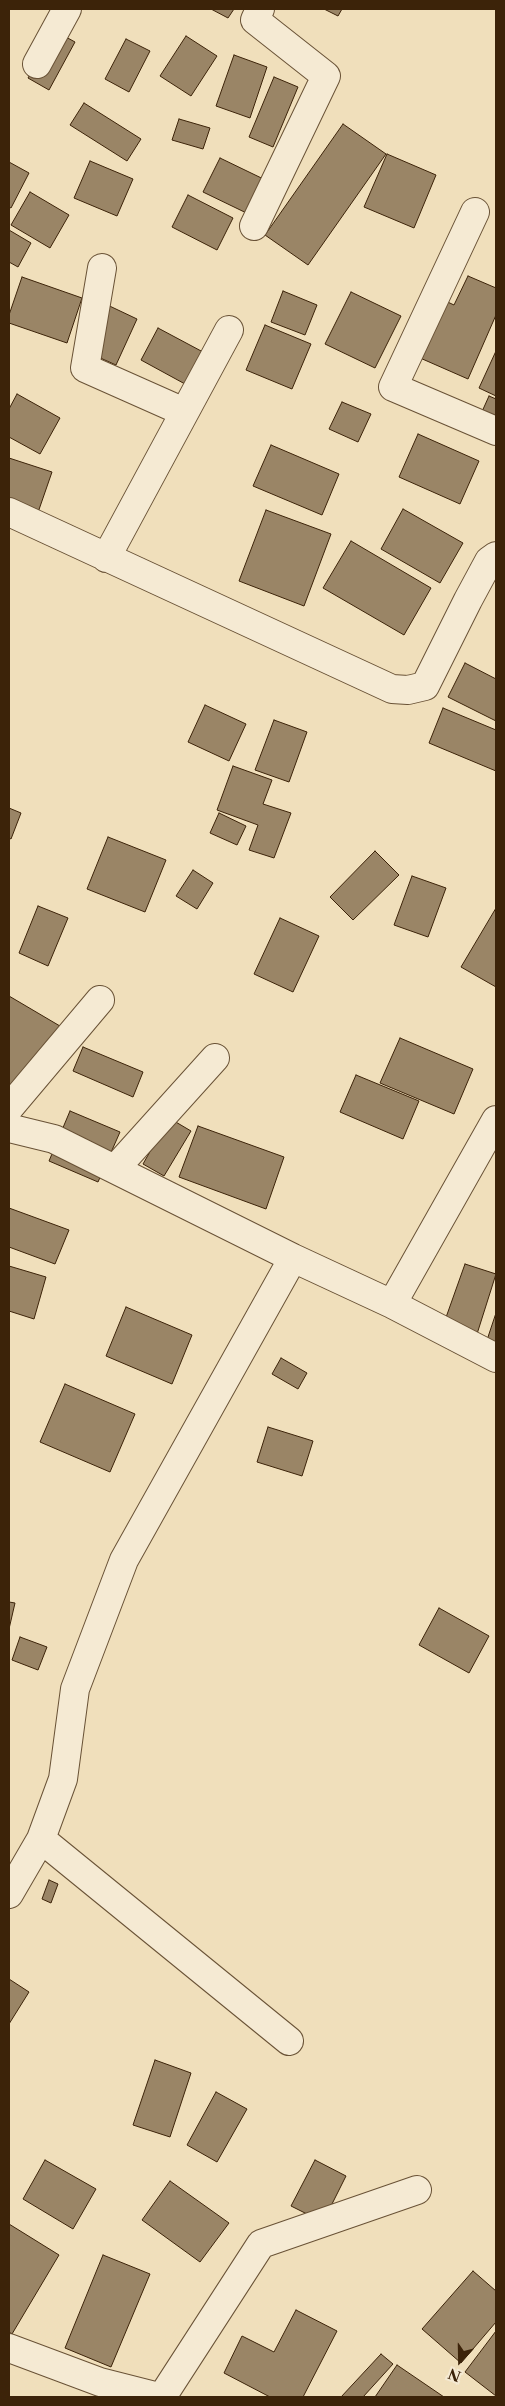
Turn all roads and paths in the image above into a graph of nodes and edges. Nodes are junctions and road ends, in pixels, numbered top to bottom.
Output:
1 (67, 9) edge
2 (260, 9) edge
3 (37, 64) dead end
4 (475, 212) dead end
5 (254, 226) dead end
6 (102, 268) dead end
7 (229, 330) dead end
8 (184, 412) junction
9 (496, 431) edge
10 (9, 512) edge
11 (494, 555) edge
12 (106, 558) junction
13 (100, 1000) dead end
14 (215, 1058) dead end
15 (9, 1108) edge
16 (496, 1120) edge
17 (9, 1128) edge
18 (115, 1169) junction
19 (293, 1258) junction
20 (392, 1304) junction
21 (496, 1358) edge
22 (42, 1839) junction
23 (9, 1894) edge
24 (288, 2041) dead end
25 (418, 2190) dead end
26 (9, 2348) edge
27 (160, 2397) edge

1 - 3 street
2 - 5 street
4 - 9 street
6 - 8 street
7 - 8 street
8 - 12 street
10 - 12 street
11 - 12 street
13 - 15 street
14 - 18 street
16 - 20 street
17 - 18 street
18 - 19 street
19 - 20 street
19 - 22 street
20 - 21 street
22 - 23 street
22 - 24 street
25 - 27 street
26 - 27 street

